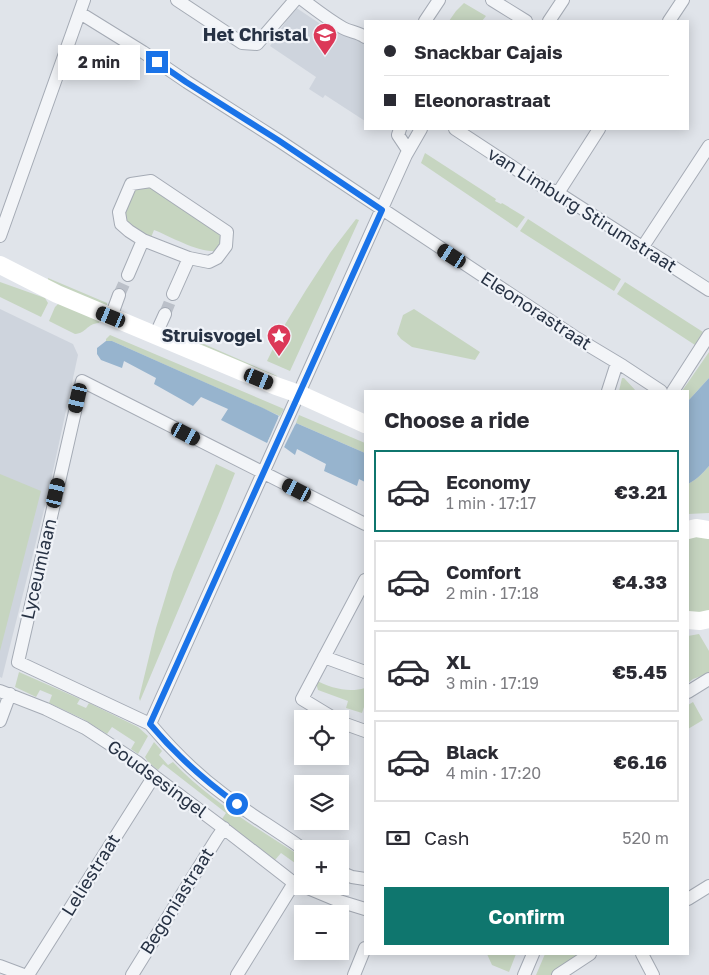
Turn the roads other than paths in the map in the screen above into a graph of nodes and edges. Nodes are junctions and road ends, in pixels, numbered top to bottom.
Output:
1 (84, 0) edge
2 (177, 0) edge
3 (295, 0) edge
4 (439, 0) edge
5 (492, 0) edge
6 (563, 0) edge
7 (683, 0) edge
8 (310, 2) edge
9 (80, 12) junction
10 (425, 20) edge
11 (524, 20) edge
12 (550, 20) edge
13 (670, 20) edge
14 (364, 36) edge
15 (400, 130) edge
16 (419, 130) edge
17 (457, 130) edge
18 (598, 130) edge
19 (709, 146) edge
20 (408, 150) junction
21 (558, 193) junction
22 (382, 210) junction
23 (0, 236) edge
24 (143, 240) junction
25 (642, 248) junction
26 (189, 258) junction
27 (0, 265) edge
28 (127, 269) tunnel mouth
29 (0, 278) edge
30 (175, 290) tunnel mouth
31 (709, 290) edge
32 (57, 294) junction
33 (119, 295) tunnel mouth
34 (165, 314) tunnel mouth
35 (111, 317) junction
36 (709, 334) edge
37 (155, 336) junction
38 (617, 363) junction
39 (608, 390) edge
40 (659, 390) edge
41 (674, 390) edge
42 (299, 394) junction
43 (364, 424) edge
44 (263, 472) junction
45 (364, 523) edge
46 (689, 530) edge
47 (709, 530) edge
48 (364, 582) edge
49 (709, 619) edge
50 (689, 620) edge
51 (324, 657) junction
52 (18, 662) joint
53 (364, 672) edge
54 (709, 679) edge
55 (689, 691) edge
56 (5, 692) edge
57 (320, 710) edge
58 (0, 721) edge
59 (150, 724) junction
60 (349, 725) edge
61 (364, 731) edge
62 (154, 776) junction
63 (224, 828) junction
64 (294, 843) edge
65 (349, 876) edge
66 (364, 879) edge
67 (294, 880) edge
68 (709, 886) edge
69 (294, 893) edge
70 (324, 895) edge
71 (689, 898) edge
72 (364, 909) edge
73 (364, 950) edge
74 (533, 955) edge
75 (588, 955) edge
76 (642, 955) edge
77 (0, 966) edge
78 (26, 975) edge
79 (132, 975) edge
80 (236, 975) edge
81 (354, 975) edge
82 (524, 975) edge
83 (558, 975) edge
84 (652, 975) edge

1 - 9 street
2 - 3 street
4 - 10 street
5 - 11 street
6 - 12 street
7 - 13 street
8 - 14 street
9 - 22 street, Eleonorastraat
9 - 23 street
15 - 20 street
16 - 20 street
17 - 21 street, van Limburg Stirumstraat
18 - 21 street
19 - 25 street
20 - 22 street
21 - 25 street, van Limburg Stirumstraat
22 - 38 street, Eleonorastraat
22 - 42 street
24 - 26 street
24 - 26 street
24 - 28 street
25 - 31 street, van Limburg Stirumstraat
26 - 30 street
27 - 32 street
29 - 32 street
32 - 35 street
33 - 35 street
34 - 37 street
35 - 37 street
36 - 41 street
37 - 42 street
38 - 39 street
38 - 40 street, Eleonorastraat
42 - 43 street
42 - 44 street
44 - 45 street
44 - 52 street, Lyceumlaan
44 - 59 street
46 - 47 street
48 - 51 street
49 - 50 street
51 - 53 street
51 - 57 street
52 - 59 street, Goudsesingel
54 - 55 street
56 - 58 street
56 - 62 street, Goudsesingel
59 - 64 street, Goudsesingel
60 - 61 street
62 - 63 street, Goudsesingel
62 - 78 street, Leliestraat
63 - 67 street, Goudsesingel
63 - 79 street, Begoniastraat
65 - 66 street
68 - 71 street
69 - 80 street
70 - 72 street, Goudsesingel
73 - 81 street
74 - 82 street
75 - 83 street
76 - 84 street
77 - 78 street

